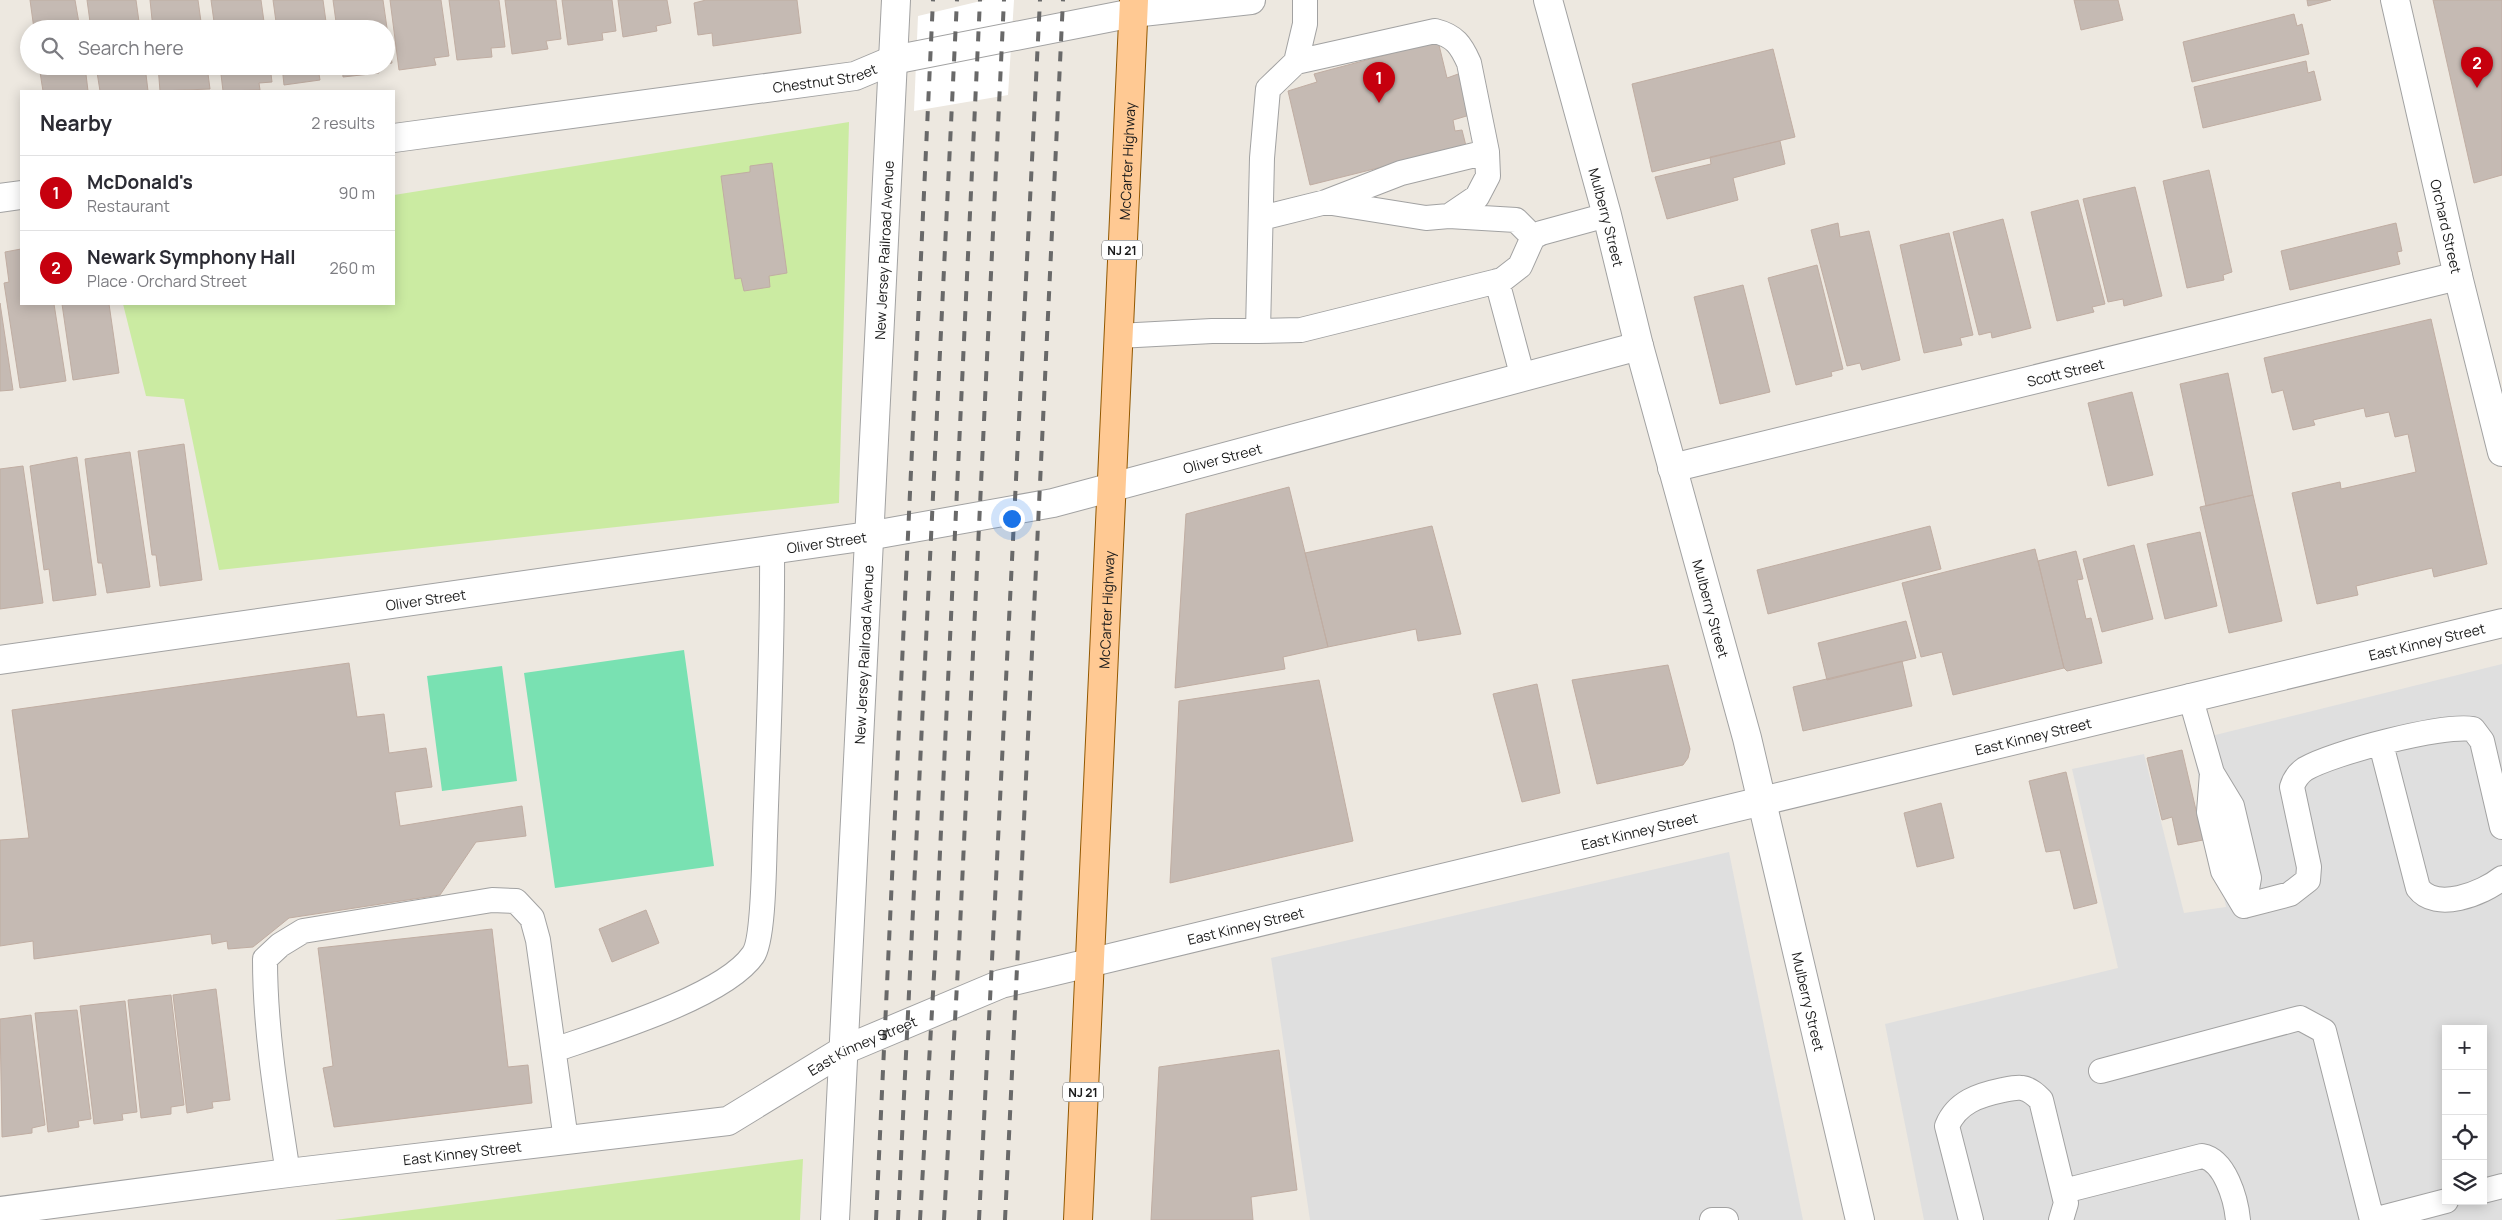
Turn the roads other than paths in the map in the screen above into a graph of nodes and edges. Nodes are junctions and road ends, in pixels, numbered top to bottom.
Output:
1 (896, 0) edge
2 (1251, 0) edge
3 (1305, 0) edge
4 (1548, 0) edge
5 (2395, 0) edge
6 (1133, 7) edge
7 (893, 60) junction
8 (1296, 62) junction
9 (395, 138) edge
10 (1486, 152) junction
11 (20, 195) edge
12 (0, 198) edge
13 (1326, 202) junction
14 (1607, 215) junction
15 (1450, 216) junction
16 (1262, 218) junction
17 (1532, 237) junction
18 (2458, 276) junction
19 (1497, 281) junction
20 (1258, 331) junction
21 (1118, 336) junction
22 (1638, 346) junction
23 (1523, 378) junction
24 (2502, 452) edge
25 (1672, 468) junction
26 (1112, 488) junction
27 (868, 536) junction
28 (772, 548) junction
29 (2502, 623) edge
30 (0, 660) edge
31 (2190, 696) junction
32 (2381, 744) junction
33 (1760, 800) junction
34 (2502, 827) edge
35 (2502, 878) edge
36 (1089, 963) junction
37 (554, 1050) junction
38 (844, 1050) junction
39 (2101, 1071) dead end
40 (566, 1140) junction
41 (288, 1173) junction
42 (2502, 1186) edge
43 (2487, 1190) edge
44 (2064, 1191) junction
45 (2442, 1202) edge
46 (0, 1211) edge
47 (835, 1220) edge
48 (1078, 1220) edge
49 (1712, 1220) edge
50 (1726, 1220) edge
51 (1860, 1220) edge
52 (1971, 1220) edge
53 (2061, 1220) edge
54 (2238, 1220) edge
55 (2373, 1220) edge

1 - 7 street, New Jersey Railroad Avenue
2 - 6 street, Chestnut Street
3 - 8 lane
4 - 14 street, Mulberry Street
5 - 18 street, Orchard Street
6 - 7 street, Chestnut Street
6 - 21 main road, McCarter Highway / NJ 21
7 - 9 street, Chestnut Street
7 - 27 street, New Jersey Railroad Avenue
8 - 10 lane
8 - 16 lane
10 - 13 lane
10 - 15 lane
11 - 12 street
13 - 15 lane
13 - 16 lane
14 - 17 lane
14 - 22 street, Mulberry Street
15 - 17 lane
16 - 20 lane
17 - 19 lane
18 - 24 street, Orchard Street
18 - 25 street, Scott Street
19 - 20 lane
19 - 23 lane
20 - 21 lane
21 - 26 main road, McCarter Highway / NJ 21
22 - 23 street, Oliver Street
22 - 25 street, Mulberry Street
23 - 26 street, Oliver Street
25 - 33 street, Mulberry Street
26 - 27 street, Oliver Street
26 - 36 main road, McCarter Highway / NJ 21
27 - 28 street, Oliver Street
27 - 38 street, New Jersey Railroad Avenue
28 - 30 street, Oliver Street
28 - 37 lane
29 - 31 street, East Kinney Street
31 - 32 lane
31 - 33 street, East Kinney Street
32 - 34 lane
32 - 35 lane
33 - 36 street, East Kinney Street
33 - 51 street, Mulberry Street
36 - 38 street, East Kinney Street
36 - 48 main road, McCarter Highway / NJ 21
37 - 40 lane
37 - 41 lane
38 - 40 street, East Kinney Street
38 - 47 street, New Jersey Railroad Avenue
39 - 55 lane
40 - 41 street, East Kinney Street
41 - 46 street, East Kinney Street
42 - 43 lane
44 - 52 lane
44 - 53 lane
44 - 54 lane
45 - 55 lane
49 - 50 lane

